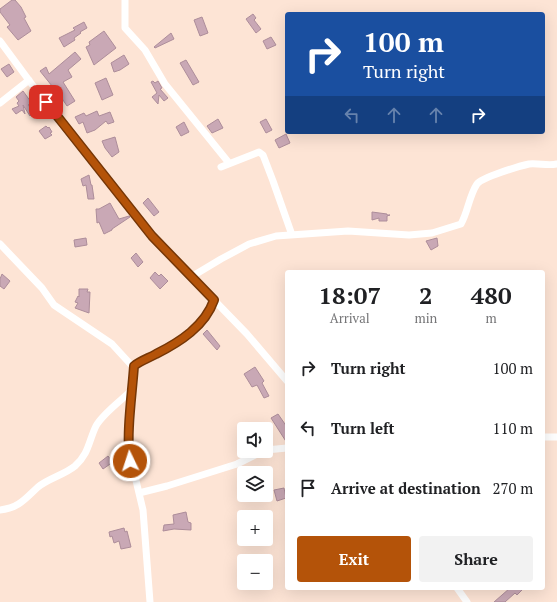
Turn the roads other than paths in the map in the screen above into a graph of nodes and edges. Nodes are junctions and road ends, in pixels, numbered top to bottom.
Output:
1 (125, 0) edge
2 (0, 41) edge
3 (29, 80) junction
4 (0, 103) edge
5 (229, 163) junction
6 (557, 164) edge
7 (221, 167) dead end
8 (292, 235) junction
9 (0, 244) edge
10 (191, 277) junction
11 (214, 300) junction
12 (134, 368) junction
13 (285, 379) edge
14 (133, 389) junction
15 (545, 437) edge
16 (557, 437) edge
17 (285, 448) edge
18 (273, 449) edge
19 (250, 458) edge
20 (139, 493) junction
21 (0, 510) edge
22 (458, 590) edge
23 (150, 602) edge
24 (467, 602) edge

1 - 5 street
2 - 3 street
3 - 4 street
3 - 10 street
5 - 7 street
5 - 8 street
6 - 8 street
8 - 10 street
9 - 12 street
10 - 11 street
11 - 12 street
11 - 13 street
12 - 14 street
14 - 20 street
14 - 21 street
15 - 16 street
17 - 18 street
19 - 20 street
20 - 23 street
22 - 24 street

